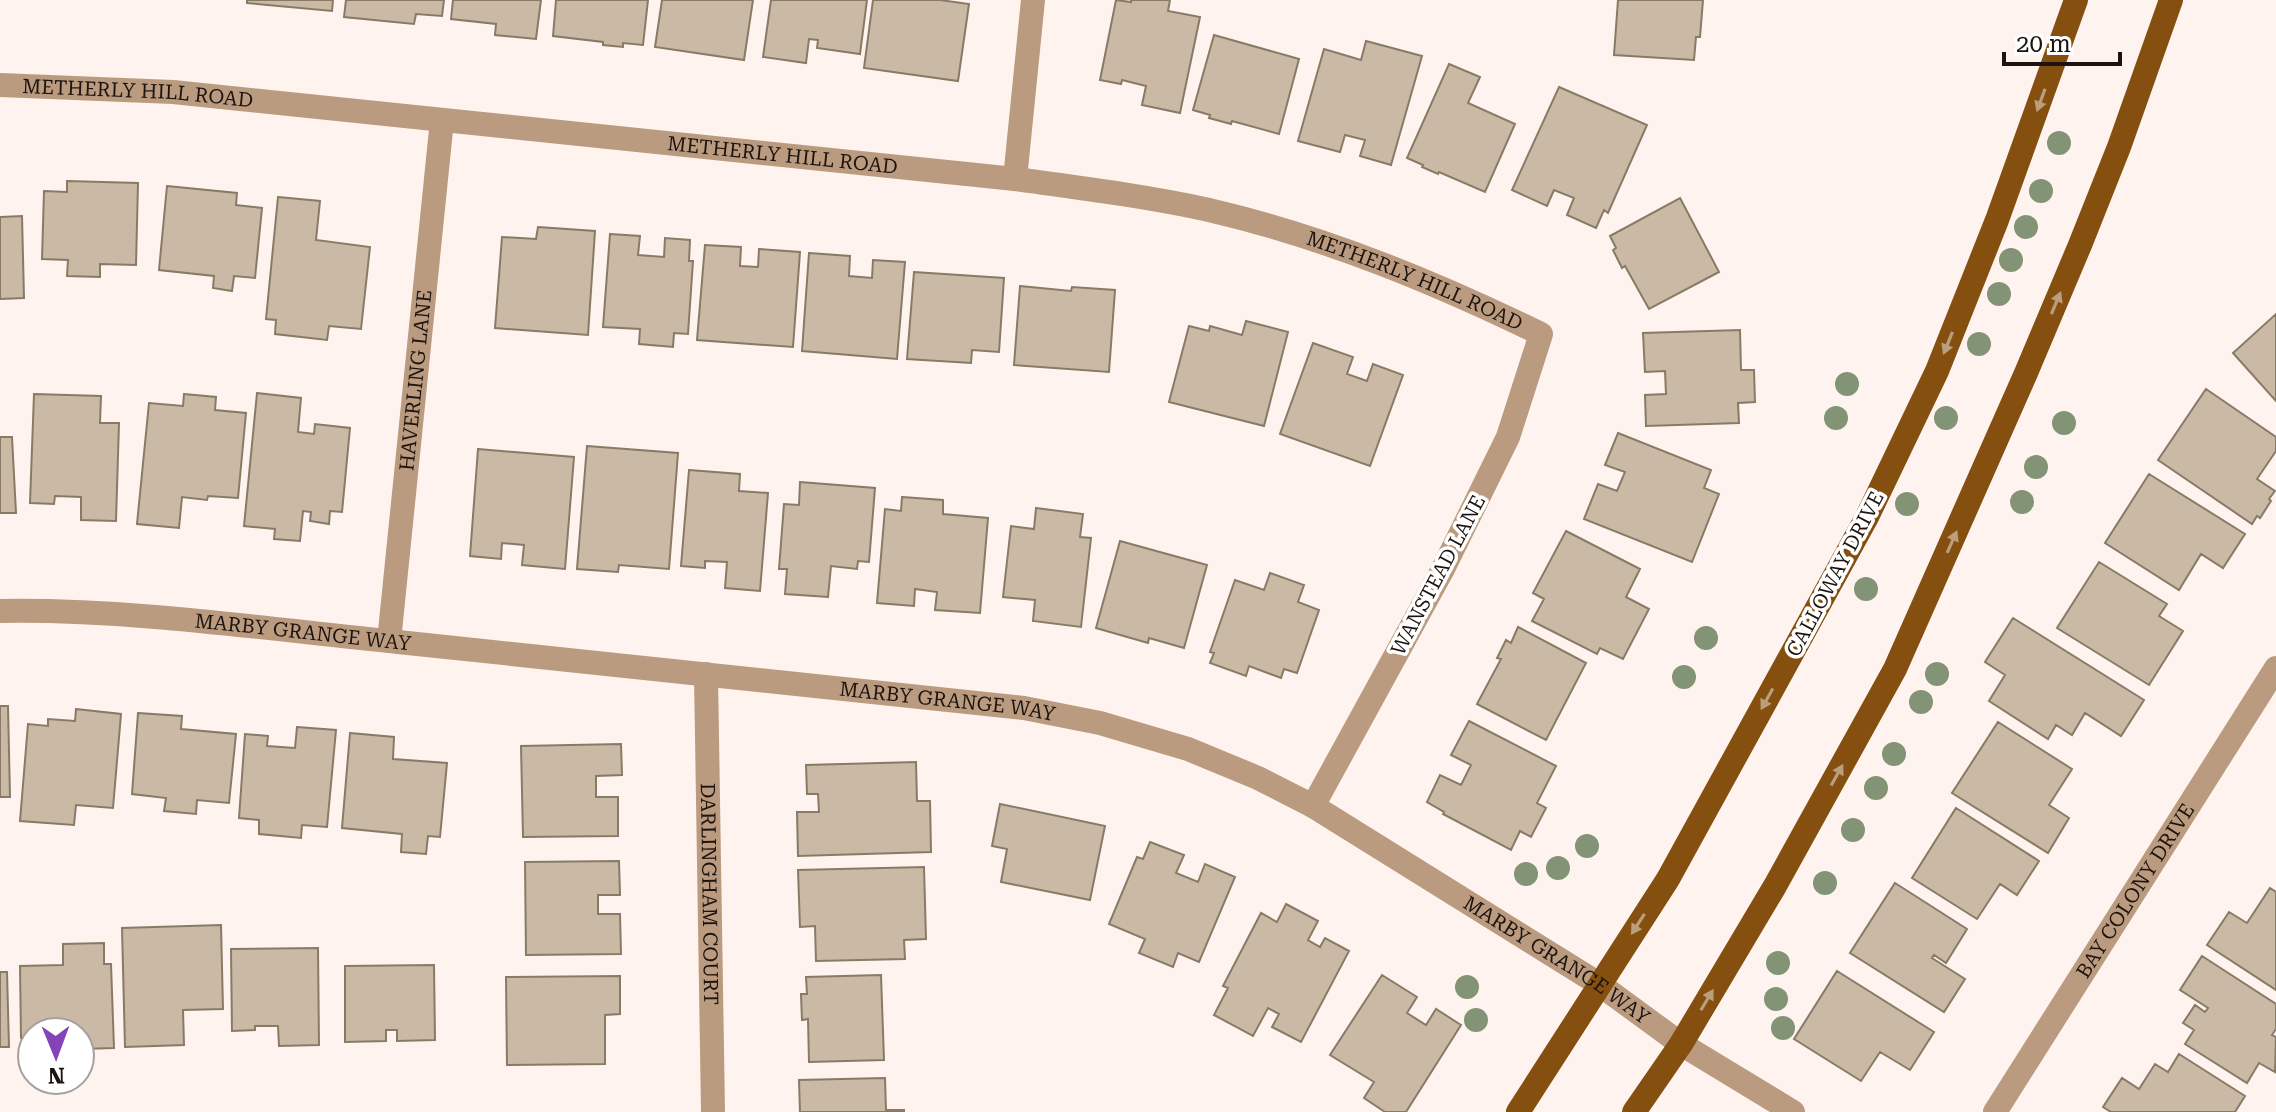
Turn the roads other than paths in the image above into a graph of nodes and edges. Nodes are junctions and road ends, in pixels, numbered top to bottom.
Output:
1 (1033, 0) edge
2 (2076, 0) edge
3 (2171, 0) edge
4 (0, 85) edge
5 (442, 120) junction
6 (1015, 179) junction
7 (1541, 334) joint
8 (0, 611) edge
9 (389, 641) junction
10 (2276, 668) edge
11 (706, 674) junction
12 (1313, 806) junction
13 (1599, 984) junction
14 (1681, 1044) junction
15 (713, 1112) edge
16 (1518, 1112) edge
17 (1634, 1112) edge
18 (1793, 1112) edge
19 (1995, 1112) edge

1 - 6 street
2 -> 13 main road, CALLOWAY DRIVE
14 -> 3 main road
4 - 5 street, METHERLY HILL ROAD
5 - 6 street, METHERLY HILL ROAD
5 - 9 street, HAVERLING LANE
6 - 7 street, METHERLY HILL ROAD
7 - 12 street, WANSTEAD LANE
8 - 9 street, MARBY GRANGE WAY
9 - 11 street, MARBY GRANGE WAY
10 - 19 street, BAY COLONY DRIVE
11 - 12 street, MARBY GRANGE WAY
11 - 15 street, DARLINGHAM COURT
12 - 13 street, MARBY GRANGE WAY
13 - 14 street, MARBY GRANGE WAY
13 - 16 main road, CALLOWAY DRIVE
14 - 17 main road
14 - 18 street, MARBY GRANGE WAY

